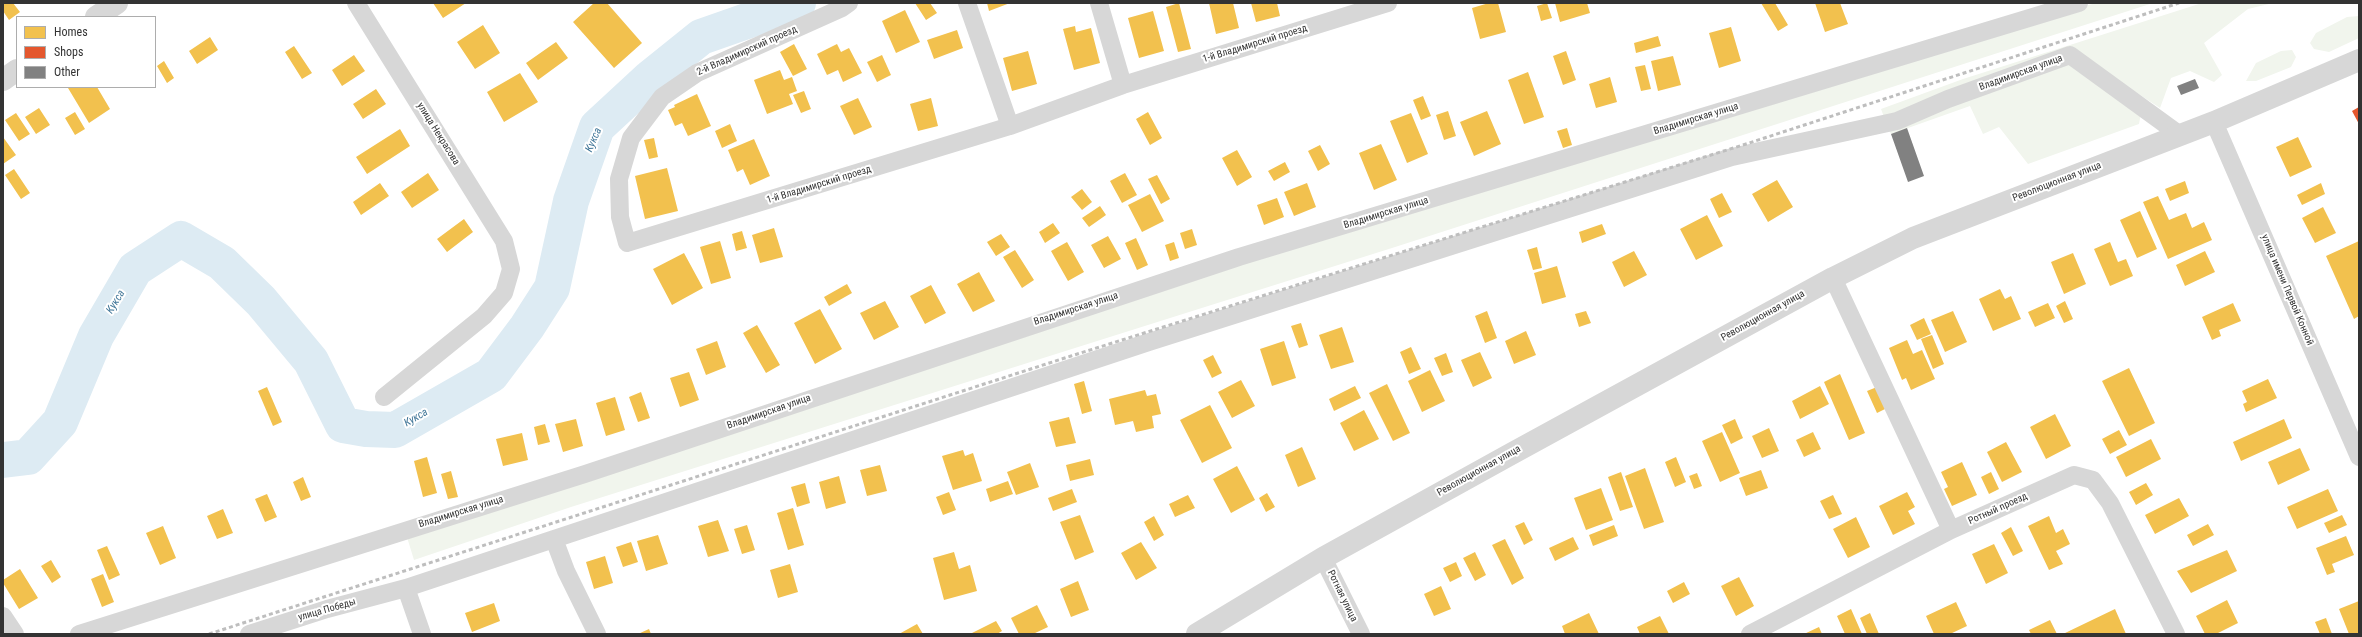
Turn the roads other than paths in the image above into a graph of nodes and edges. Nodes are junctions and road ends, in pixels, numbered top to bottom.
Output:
1 (356, 3) edge
2 (849, 3) edge
3 (967, 3) edge
4 (1099, 3) edge
5 (1388, 3) edge
6 (2079, 3) edge
7 (2359, 60) edge
8 (16, 71) edge
9 (3, 80) edge
10 (1123, 85) junction
11 (2214, 122) junction
12 (1010, 126) junction
13 (2180, 135) junction
14 (627, 244) joint
15 (1833, 278) junction
16 (384, 397) dead end
17 (2359, 457) edge
18 (1951, 530) junction
19 (554, 539) junction
20 (1323, 558) junction
21 (406, 588) junction
22 (3, 616) edge
23 (16, 634) edge
24 (79, 634) edge
25 (249, 634) edge
26 (422, 634) edge
27 (597, 634) edge
28 (1197, 634) edge
29 (1361, 634) edge
30 (1750, 634) edge
31 (2176, 634) edge

1 - 16 street, улица Некрасова
2 - 14 street, 2-й Владимирский проезд
3 - 12 street
4 - 10 street
5 - 10 street, 1-й Владимирский проезд
6 - 24 street, Владимирская улица
7 - 11 street, Революционная улица
8 - 9 street
10 - 12 street, 1-й Владимирский проезд
11 - 13 street, Революционная улица
11 - 17 street, улица имени Первой Конной
12 - 14 street, 1-й Владимирский проезд
13 - 15 street, Революционная улица
13 - 19 street, Владимирская улица
15 - 18 street
15 - 20 street, Революционная улица
18 - 30 street, Ротный проезд
18 - 31 street, Ротный проезд
19 - 21 street, Владимирская улица
19 - 27 street
20 - 28 street, Революционная улица
20 - 29 street, Ротная улица
21 - 25 street, улица Победы
21 - 26 street
22 - 23 street

